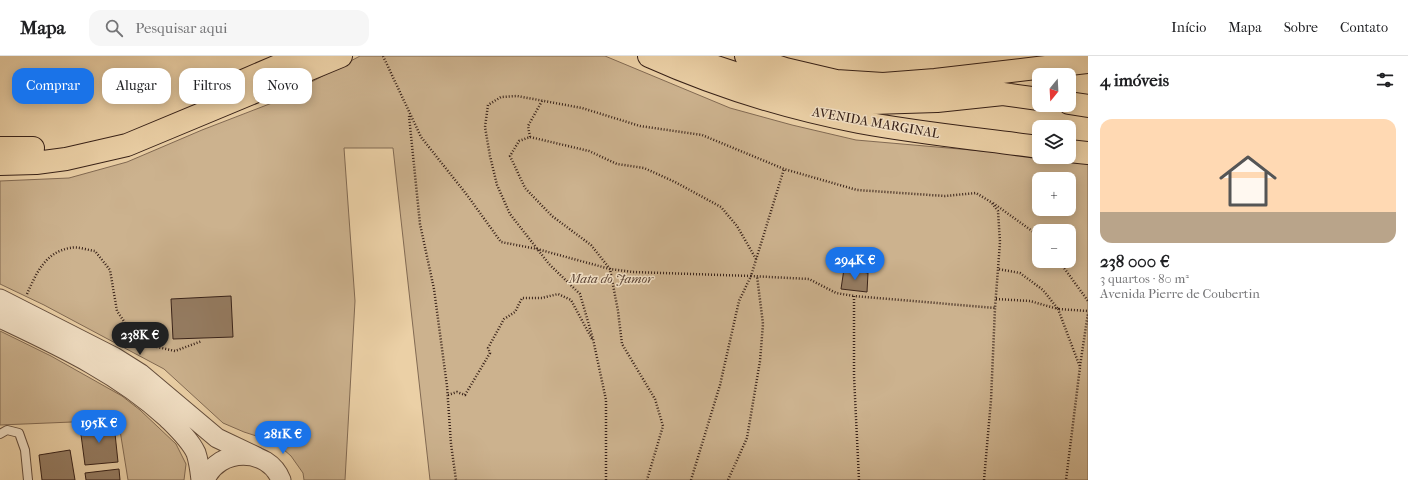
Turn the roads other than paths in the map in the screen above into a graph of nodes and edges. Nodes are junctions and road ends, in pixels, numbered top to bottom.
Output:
1 (341, 56) edge
2 (649, 56) edge
3 (683, 56) edge
4 (746, 56) edge
5 (1088, 62) edge
6 (306, 63) edge
7 (1032, 98) edge
8 (1076, 104) edge
9 (1088, 106) edge
10 (1032, 146) edge
11 (0, 148) edge
12 (1076, 152) edge
13 (1088, 154) edge
14 (0, 164) edge
15 (0, 299) edge
16 (0, 318) edge
17 (0, 434) edge
18 (257, 457) junction
19 (28, 480) edge
20 (201, 480) edge
21 (205, 480) edge
22 (281, 480) edge

1 - 6 main road
2 - 10 main road, AVENIDA MARGINAL
3 - 7 main road, AVENIDA MARGINAL
4 - 5 main road
6 - 11 main road
6 - 14 main road
8 - 9 main road
12 - 13 main road
15 - 18 street
16 - 20 street
17 - 19 lane
18 - 21 street
18 - 22 street

